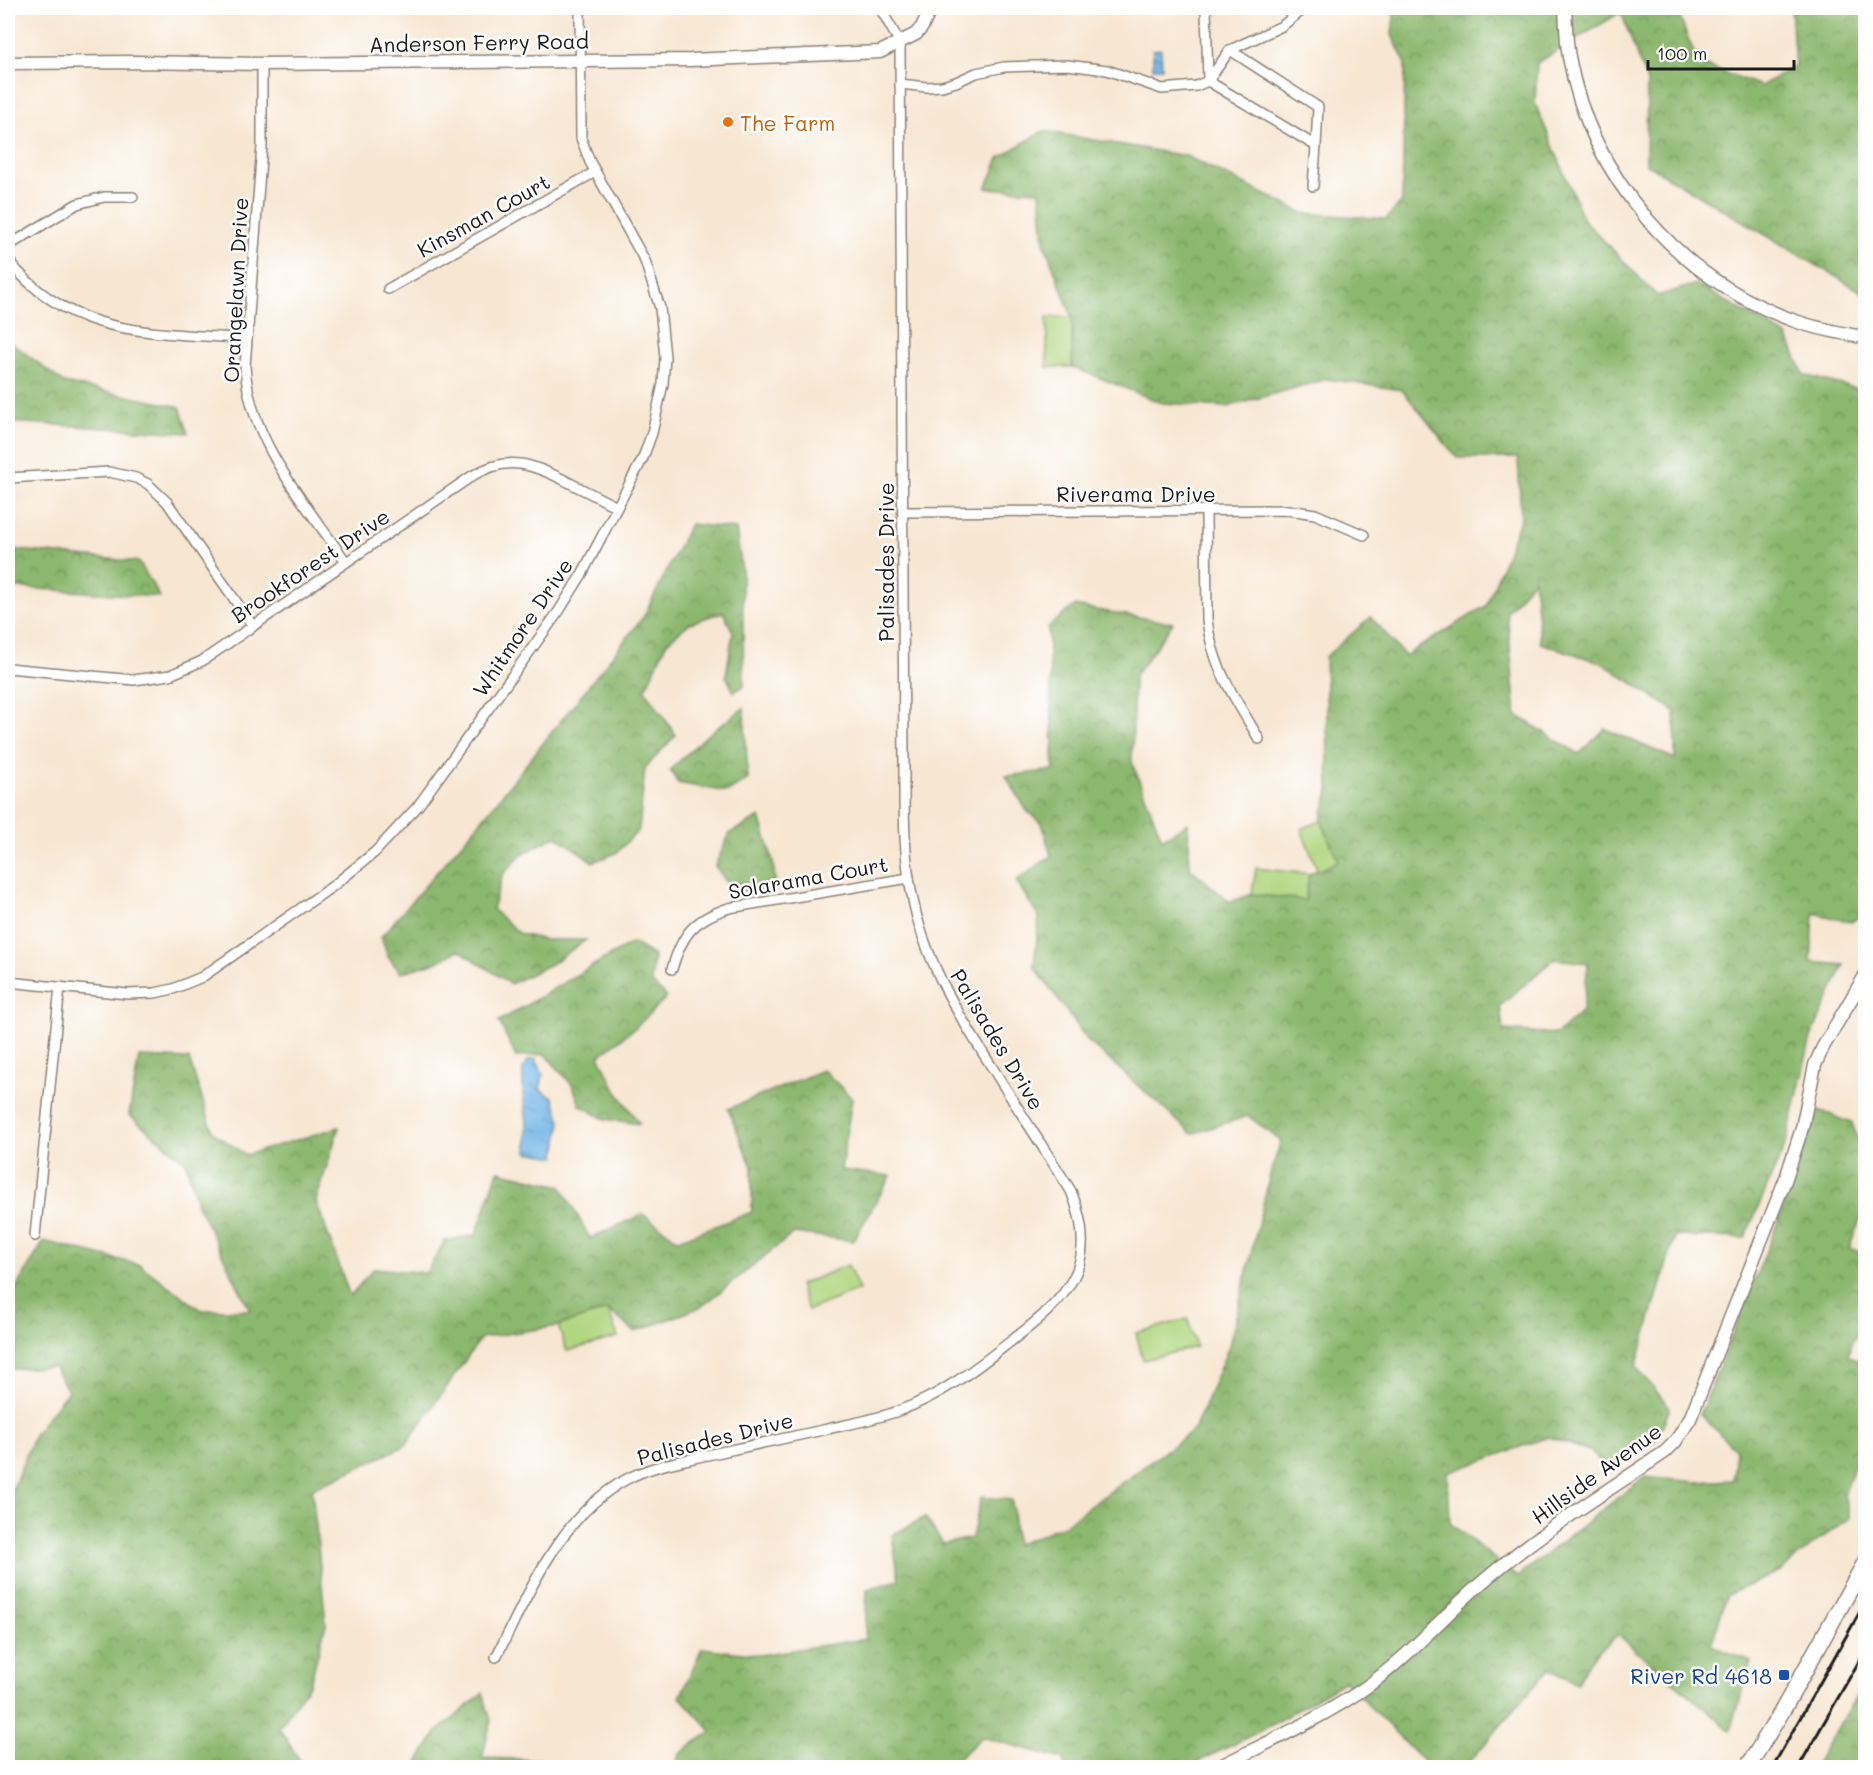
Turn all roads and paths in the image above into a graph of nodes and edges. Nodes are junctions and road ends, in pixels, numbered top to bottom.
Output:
1 (579, 8) edge
2 (880, 8) edge
3 (931, 8) edge
4 (1206, 8) edge
5 (1305, 8) edge
6 (1565, 8) edge
7 (900, 43) junction
8 (1230, 50) junction
9 (580, 60) junction
10 (8, 63) edge
11 (262, 64) junction
12 (1208, 81) junction
13 (900, 84) junction
14 (1317, 146) junction
15 (595, 172) junction
16 (1313, 186) dead end
17 (134, 197) dead end
18 (8, 246) edge
19 (8, 260) edge
20 (388, 289) dead end
21 (1866, 338) edge
22 (247, 339) junction
23 (8, 478) edge
24 (617, 507) junction
25 (1206, 511) junction
26 (903, 512) junction
27 (1364, 535) dead end
28 (346, 562) junction
29 (253, 626) junction
30 (8, 668) edge
31 (1259, 739) dead end
32 (909, 878) junction
33 (672, 969) dead end
34 (1866, 974) edge
35 (8, 982) edge
36 (60, 987) junction
37 (35, 1236) dead end
38 (1866, 1561) edge
39 (496, 1657) dead end
40 (1217, 1767) edge
41 (1747, 1767) edge

1 - 9 street, Whitmore Drive
2 - 7 street
3 - 7 street, Anderson Ferry Road
4 - 12 street
5 - 8 street
6 - 21 street
7 - 9 street, Anderson Ferry Road
7 - 13 street, Palisades Drive
8 - 12 street
8 - 14 street
9 - 11 street, Anderson Ferry Road
9 - 15 street, Whitmore Drive
10 - 11 street, Anderson Ferry Road
11 - 22 street, Orangelawn Drive
12 - 13 street
12 - 14 street
13 - 26 street, Palisades Drive
14 - 16 street
15 - 20 street, Kinsman Court
15 - 24 street, Whitmore Drive
17 - 18 street
19 - 22 street
22 - 28 street, Orangelawn Drive
23 - 29 street
24 - 28 street, Brookforest Drive
24 - 36 street, Whitmore Drive
25 - 26 street, Riverama Drive
25 - 27 street, Riverama Drive
25 - 31 street
26 - 32 street, Palisades Drive
28 - 29 street, Brookforest Drive
29 - 30 street, Brookforest Drive
32 - 33 street, Solarama Court
32 - 39 street, Palisades Drive
34 - 40 street, Hillside Avenue
35 - 36 street, Whitmore Drive
36 - 37 street
38 - 41 main road

